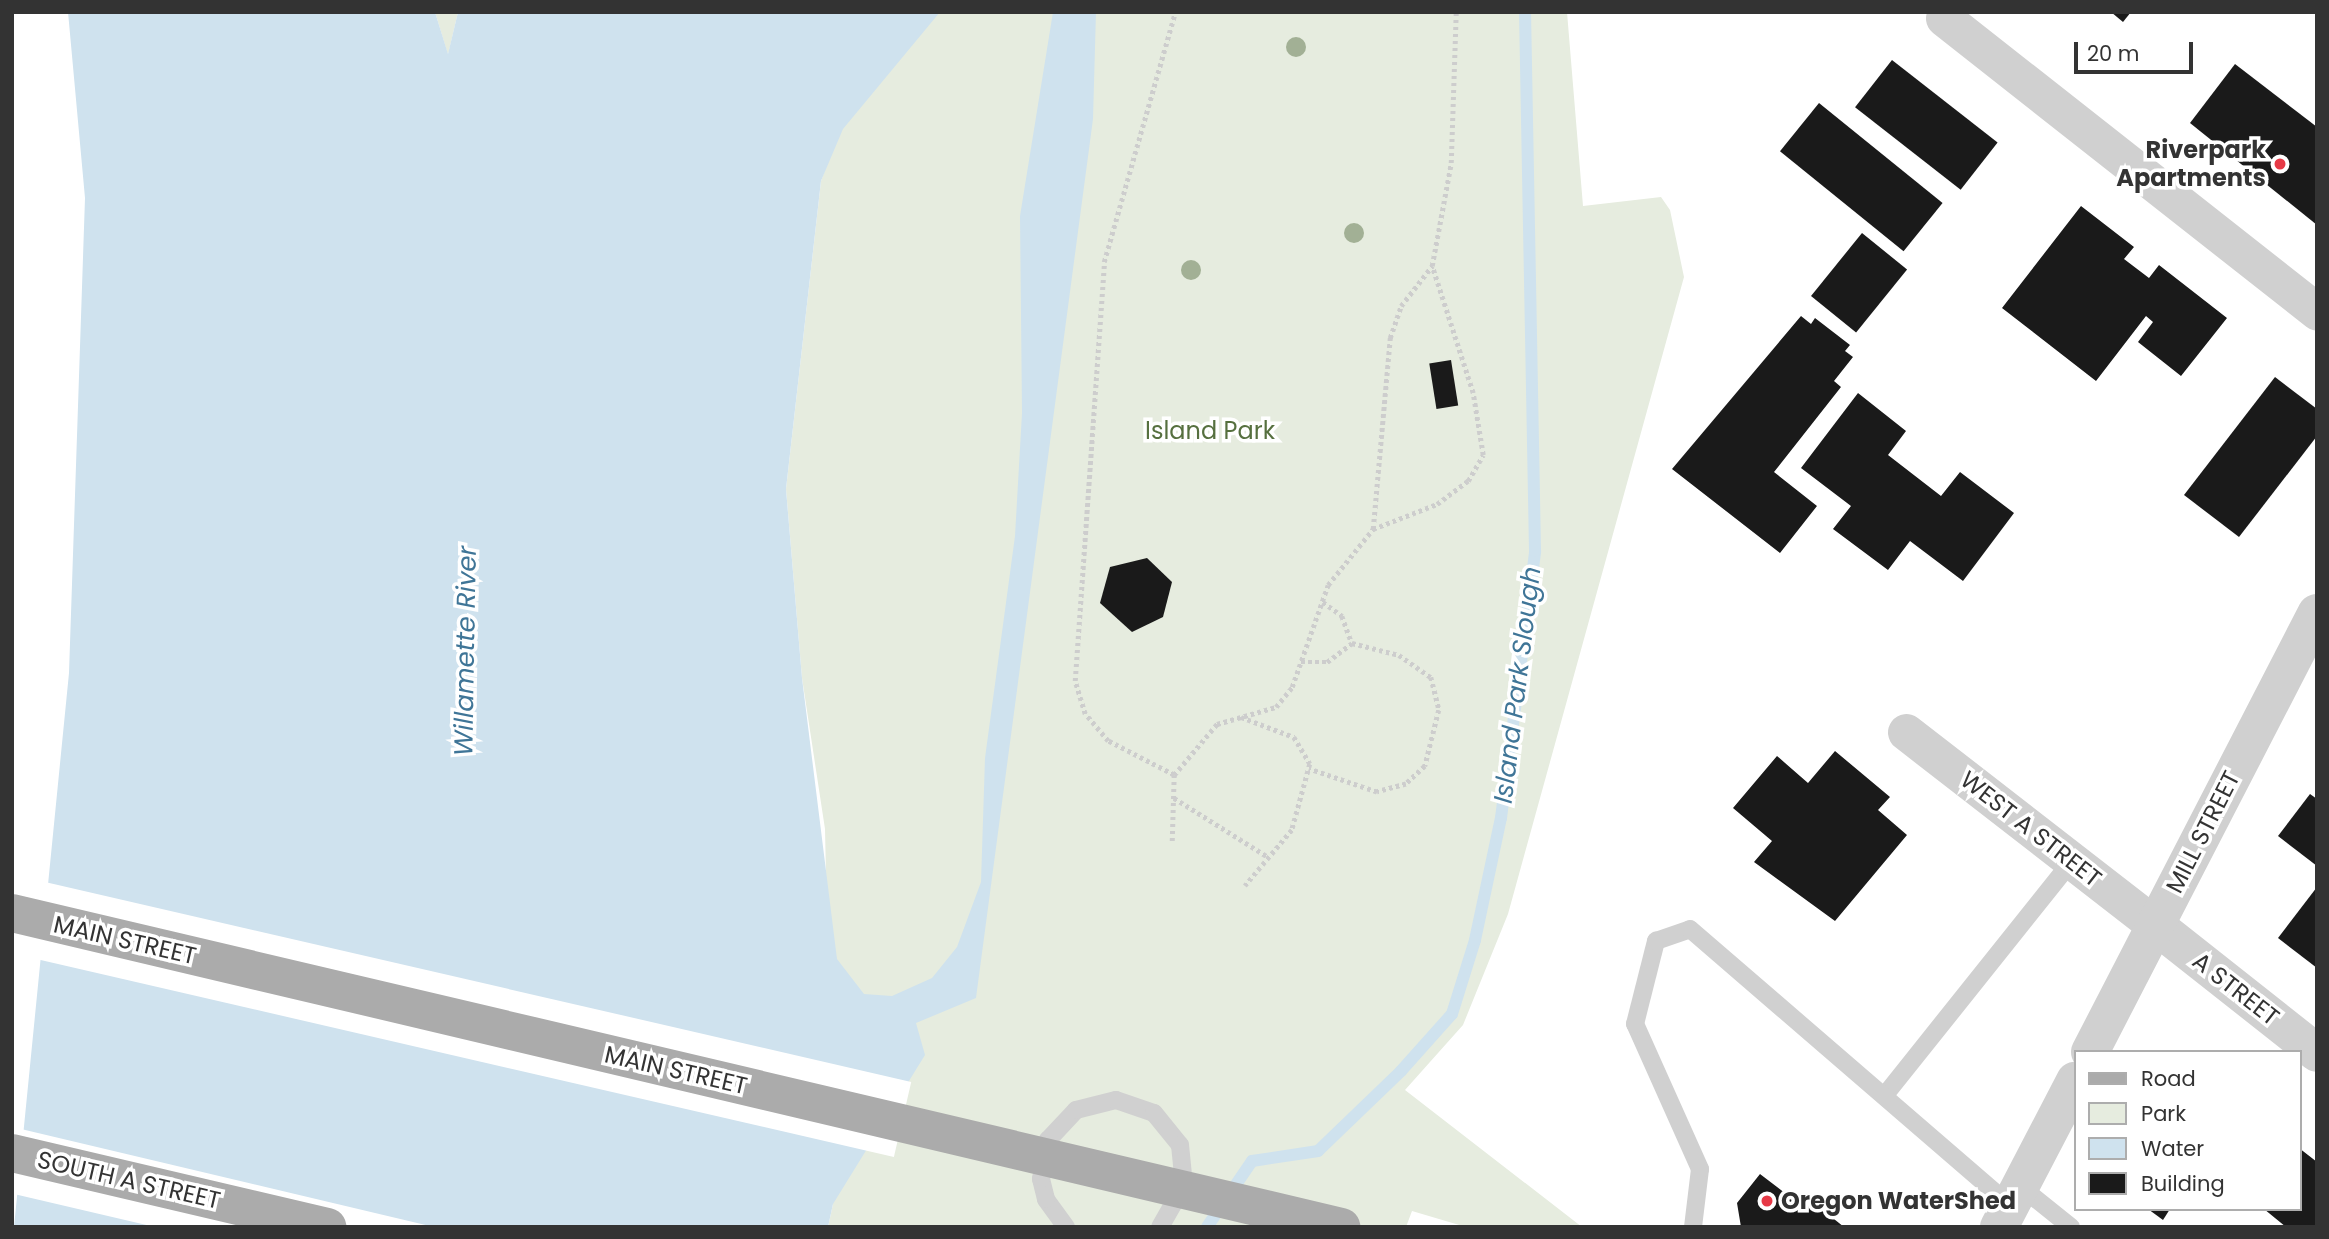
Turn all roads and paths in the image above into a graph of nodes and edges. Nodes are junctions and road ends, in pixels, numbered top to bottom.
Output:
1 (1175, 12) edge
2 (1456, 12) edge
3 (1944, 18) dead end
4 (1432, 266) junction
5 (2317, 312) edge
6 (1373, 529) junction
7 (1323, 602) junction
8 (2317, 613) edge
9 (1352, 643) junction
10 (1301, 662) junction
11 (1240, 716) junction
12 (1906, 732) dead end
13 (1309, 769) junction
14 (1174, 775) junction
15 (1174, 798) junction
16 (1172, 841) dead end
17 (1268, 857) junction
18 (2072, 861) junction
19 (1245, 886) dead end
20 (12, 913) edge
21 (2155, 925) junction
22 (2091, 1050) edge
23 (2317, 1053) edge
24 (2074, 1083) edge
25 (1885, 1095) junction
26 (12, 1153) edge
27 (2010, 1207) edge
28 (327, 1227) edge
29 (1066, 1227) edge
30 (1160, 1227) edge
31 (1340, 1227) edge
32 (1693, 1227) edge
33 (2071, 1227) edge

1 - 14 path
2 - 4 path
3 - 5 street
4 - 6 path
4 - 6 path
6 - 7 path
7 - 9 path
7 - 10 path
8 - 21 street, MILL STREET
9 - 10 path
9 - 13 path
10 - 11 path
11 - 13 path
11 - 14 path
12 - 18 street, WEST A STREET
13 - 17 path
14 - 15 path
15 - 16 path
15 - 17 path
17 - 19 path
18 - 21 street, WEST A STREET
18 - 25 lane
20 - 31 main road, MAIN STREET
21 - 22 street, MILL STREET
21 - 23 street, A STREET
24 - 27 street
25 - 27 lane
25 - 32 lane
26 - 28 main road, SOUTH A STREET
27 - 33 lane
29 - 30 lane

